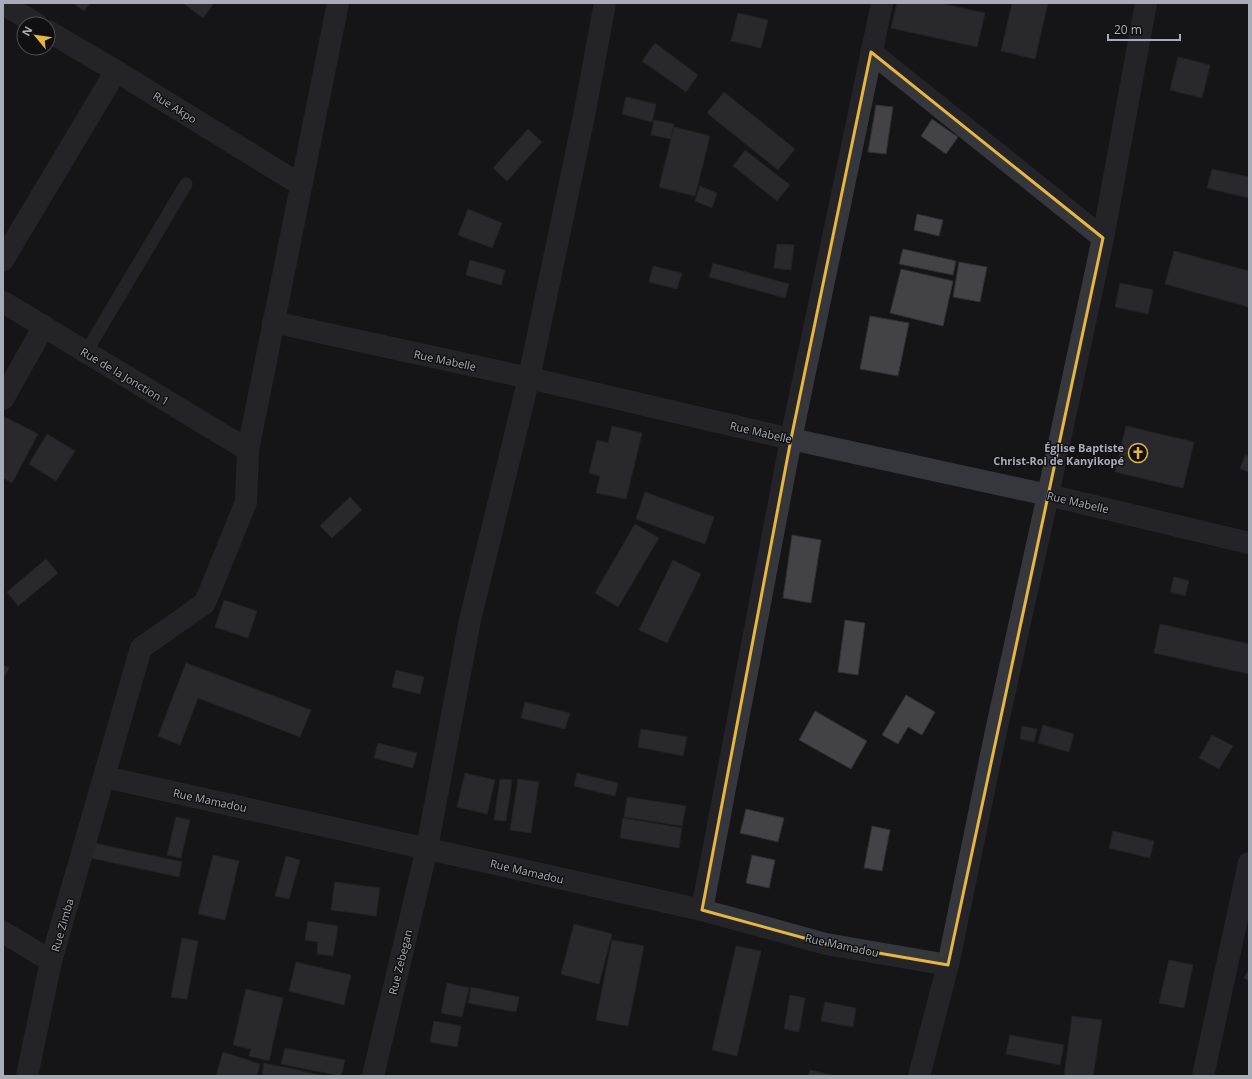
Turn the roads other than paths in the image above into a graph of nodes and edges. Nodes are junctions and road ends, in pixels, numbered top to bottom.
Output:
1 (338, 3) edge
2 (605, 3) edge
3 (882, 3) edge
4 (1146, 3) edge
5 (3, 4) edge
6 (23, 16) edge
7 (56, 36) edge
8 (872, 52) junction
9 (116, 71) junction
10 (186, 184) dead end
11 (301, 185) junction
12 (1103, 238) junction
13 (3, 260) edge
14 (3, 302) edge
15 (273, 322) junction
16 (44, 326) junction
17 (86, 352) junction
18 (529, 378) junction
19 (3, 399) edge
20 (791, 439) junction
21 (248, 450) junction
22 (1048, 495) junction
23 (1249, 543) edge
24 (105, 777) junction
25 (428, 848) junction
26 (1249, 863) edge
27 (702, 910) junction
28 (3, 932) edge
29 (51, 961) junction
30 (948, 965) junction
31 (27, 1076) edge
32 (373, 1076) edge
33 (919, 1076) edge
34 (1203, 1076) edge

1 - 11 street, Rue Zimba
2 - 18 street, Rue Zebegan
3 - 8 street
4 - 12 street
5 - 6 street
7 - 9 street, Rue Akpo
8 - 12 street
8 - 20 street
9 - 11 street, Rue Akpo
9 - 13 street
10 - 17 lane
11 - 15 street, Rue Zimba
12 - 22 street
14 - 16 street, Rue de la Jonction 1
15 - 18 street, Rue Mabelle
15 - 21 street, Rue Zimba
16 - 17 street, Rue de la Jonction 1
16 - 19 street
17 - 21 street, Rue de la Jonction 1
18 - 20 street, Rue Mabelle
18 - 25 street, Rue Zebegan
20 - 22 street, Rue Mabelle
20 - 27 street
21 - 24 street, Rue Zimba
22 - 23 street, Rue Mabelle
22 - 30 street
24 - 25 street, Rue Mamadou
24 - 29 street, Rue Zimba
25 - 27 street, Rue Mamadou
25 - 32 street, Rue Zebegan
26 - 34 street
27 - 30 street, Rue Mamadou
28 - 29 street
29 - 31 street, Rue Zimba
30 - 33 street

